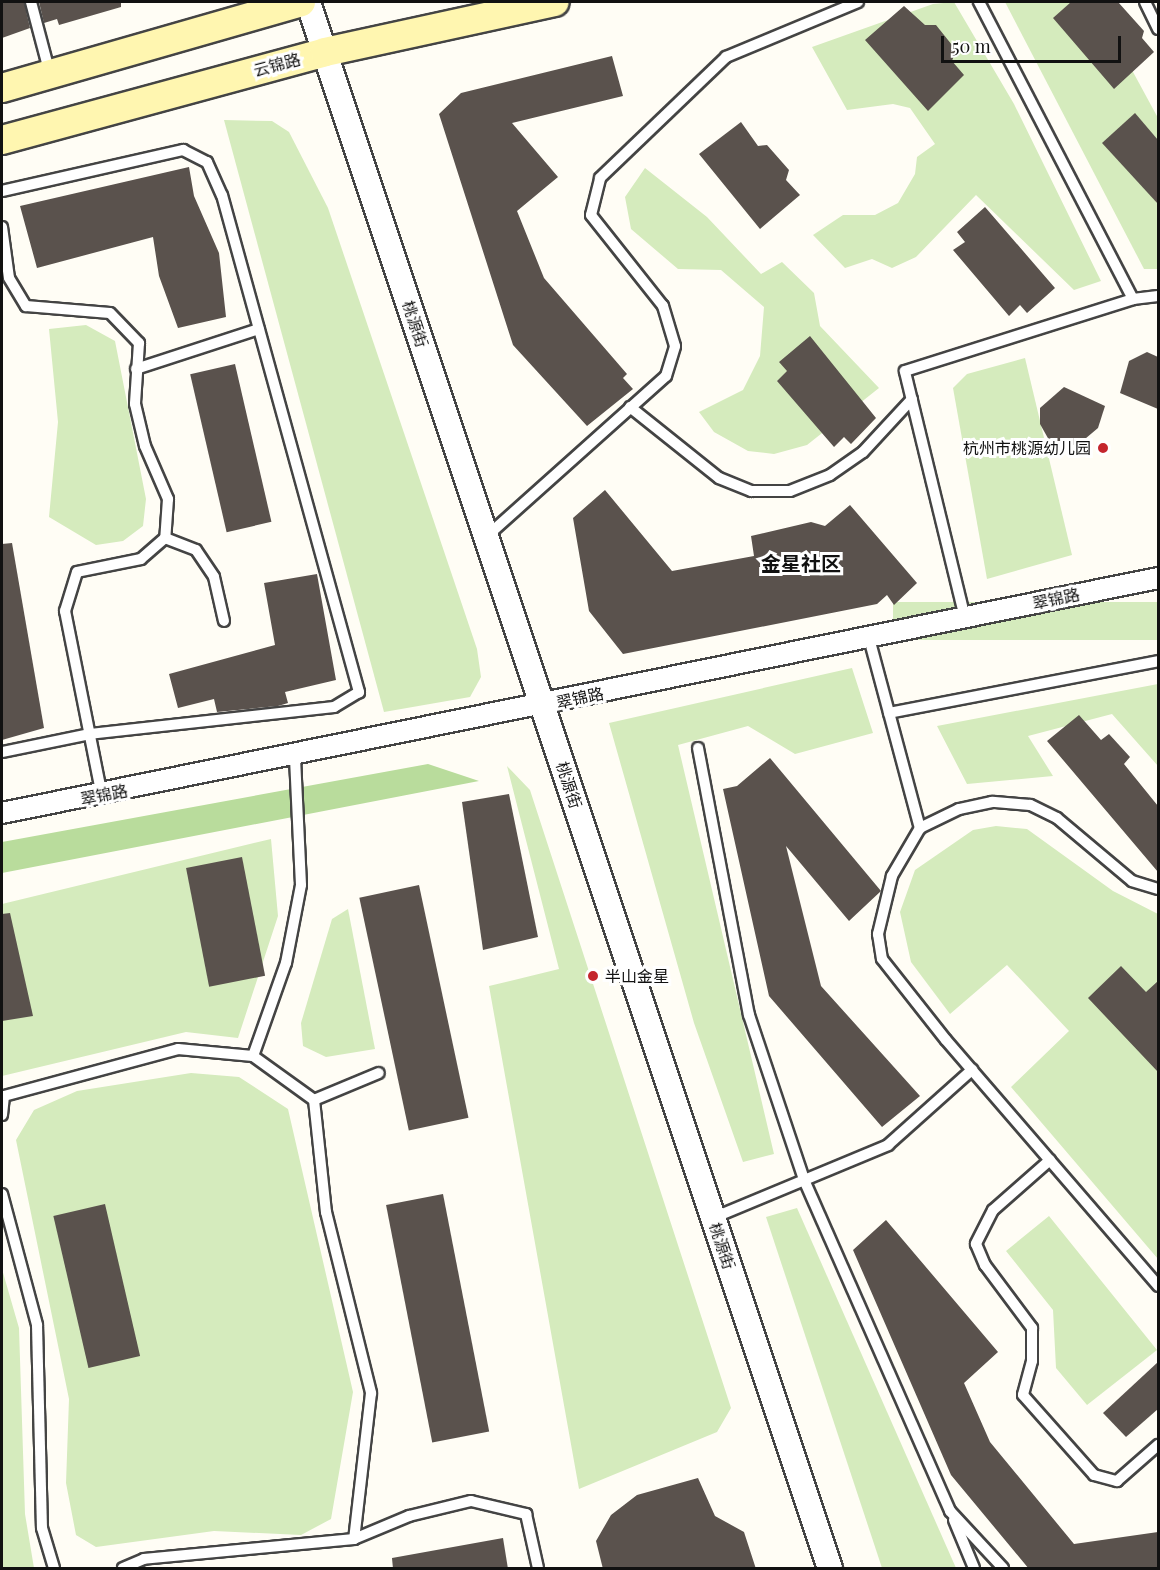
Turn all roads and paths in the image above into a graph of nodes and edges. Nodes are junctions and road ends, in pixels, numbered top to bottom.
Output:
1 (31, 2) edge
2 (301, 2) edge
3 (308, 2) edge
4 (555, 2) edge
5 (858, 2) edge
6 (978, 2) edge
7 (1145, 2) edge
8 (1158, 29) edge
9 (325, 52) junction
10 (50, 76) junction
11 (2, 88) edge
12 (2, 140) edge
13 (2, 190) edge
14 (2, 227) edge
15 (5, 276) edge
16 (1158, 296) edge
17 (1133, 299) junction
18 (259, 329) junction
19 (136, 369) junction
20 (912, 399) junction
21 (630, 407) junction
22 (486, 537) junction
23 (165, 538) junction
24 (1158, 578) edge
25 (965, 618) junction
26 (224, 621) dead end
27 (869, 638) junction
28 (1158, 661) edge
29 (543, 706) junction
30 (889, 713) junction
31 (90, 734) junction
32 (698, 748) dead end
33 (2, 752) edge
34 (296, 756) junction
35 (102, 796) junction
36 (2, 813) edge
37 (920, 828) junction
38 (1158, 889) edge
39 (253, 1056) junction
40 (972, 1070) junction
41 (379, 1073) dead end
42 (314, 1100) junction
43 (2, 1114) edge
44 (1050, 1160) junction
45 (805, 1182) junction
46 (2, 1194) edge
47 (713, 1218) junction
48 (1158, 1286) edge
49 (1158, 1444) edge
50 (950, 1511) junction
51 (354, 1539) junction
52 (54, 1569) edge
53 (123, 1569) edge
54 (538, 1569) edge
55 (830, 1569) edge
56 (974, 1569) edge
57 (1003, 1569) edge

1 - 10 lane
2 - 10 main road
3 - 9 street, 桃源街
4 - 9 main road, 云锦路
5 - 21 lane
6 - 17 lane
7 - 8 lane
9 - 12 main road, 云锦路
9 - 22 street, 桃源街
10 - 11 main road
13 - 18 lane
14 - 15 lane
15 - 19 lane
16 - 17 lane
17 - 20 lane
18 - 19 lane
18 - 31 lane
19 - 23 lane
20 - 21 lane
20 - 25 lane
21 - 22 lane
22 - 29 street, 桃源街
23 - 26 lane
23 - 31 lane
24 - 25 street, 翠锦路
25 - 27 street, 翠锦路
27 - 29 street, 翠锦路
27 - 30 lane
28 - 30 lane
29 - 34 street, 翠锦路
29 - 47 street, 桃源街
30 - 37 lane
31 - 33 lane
31 - 35 lane
32 - 45 lane
34 - 35 street, 翠锦路
34 - 39 lane
35 - 36 street, 翠锦路
37 - 38 lane
37 - 40 lane
39 - 42 lane
39 - 43 lane
40 - 44 lane
40 - 45 lane
41 - 42 lane
42 - 51 lane
44 - 48 lane
44 - 49 lane
45 - 47 lane
45 - 50 lane
46 - 52 lane
47 - 55 street, 桃源街
50 - 56 lane
50 - 57 lane
51 - 53 lane
51 - 54 lane

